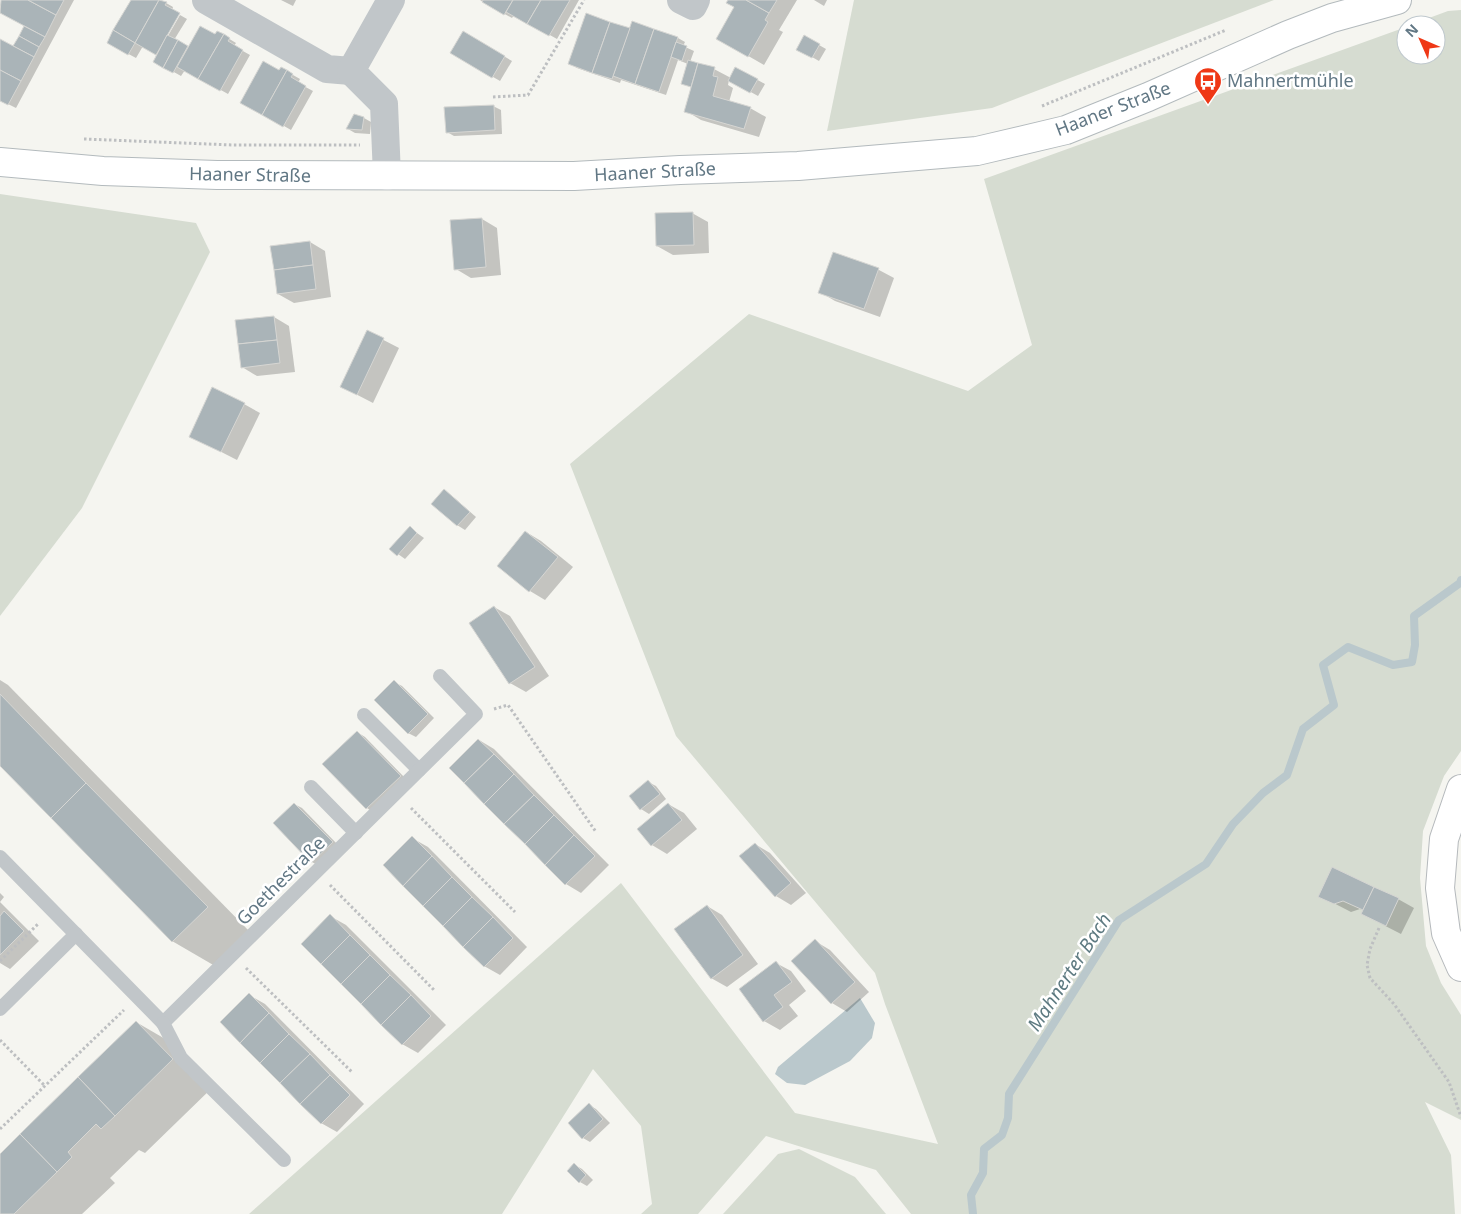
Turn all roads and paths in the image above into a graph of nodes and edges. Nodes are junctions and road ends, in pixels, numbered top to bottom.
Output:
1 (206, 0) edge
2 (391, 0) edge
3 (584, 0) edge
4 (681, 0) edge
5 (696, 0) edge
6 (1397, 0) edge
7 (1334, 9) edge
8 (1231, 28) dead end
9 (350, 71) junction
10 (494, 97) dead end
11 (1038, 107) dead end
12 (78, 139) dead end
13 (386, 145) junction
14 (0, 162) edge
15 (387, 176) junction
16 (440, 676) dead end
17 (476, 714) junction
18 (364, 715) dead end
19 (420, 770) junction
20 (311, 788) dead end
21 (1461, 789) edge
22 (396, 794) junction
23 (596, 832) dead end
24 (356, 833) junction
25 (0, 857) edge
26 (317, 872) junction
27 (52, 910) junction
28 (515, 912) dead end
29 (1379, 928) dead end
30 (76, 934) junction
31 (233, 955) junction
32 (0, 961) edge
33 (1461, 967) edge
34 (434, 991) dead end
35 (137, 996) junction
36 (0, 1009) edge
37 (163, 1023) junction
38 (0, 1040) edge
39 (353, 1073) dead end
40 (45, 1086) junction
41 (1461, 1117) edge
42 (0, 1129) edge
43 (284, 1160) dead end

1 - 9 street
2 - 9 street
3 - 10 path
4 - 5 street
6 - 7 main road, Haaner Straße
7 - 15 main road, Haaner Straße
8 - 11 path
9 - 13 street
12 - 13 path
13 - 15 street
14 - 15 main road, Haaner Straße
16 - 17 lane
17 - 19 lane, Goethestraße
17 - 23 path
18 - 19 lane
19 - 22 lane, Goethestraße
20 - 24 lane
21 - 33 main road
22 - 24 lane, Goethestraße
22 - 28 path
24 - 26 lane, Goethestraße
25 - 27 lane
26 - 31 lane, Goethestraße
26 - 34 path
27 - 30 lane
27 - 32 path
29 - 41 path
30 - 35 lane
30 - 36 lane
31 - 37 lane, Goethestraße
31 - 39 path
35 - 37 lane
35 - 40 path
37 - 43 lane
38 - 40 path
40 - 42 path

